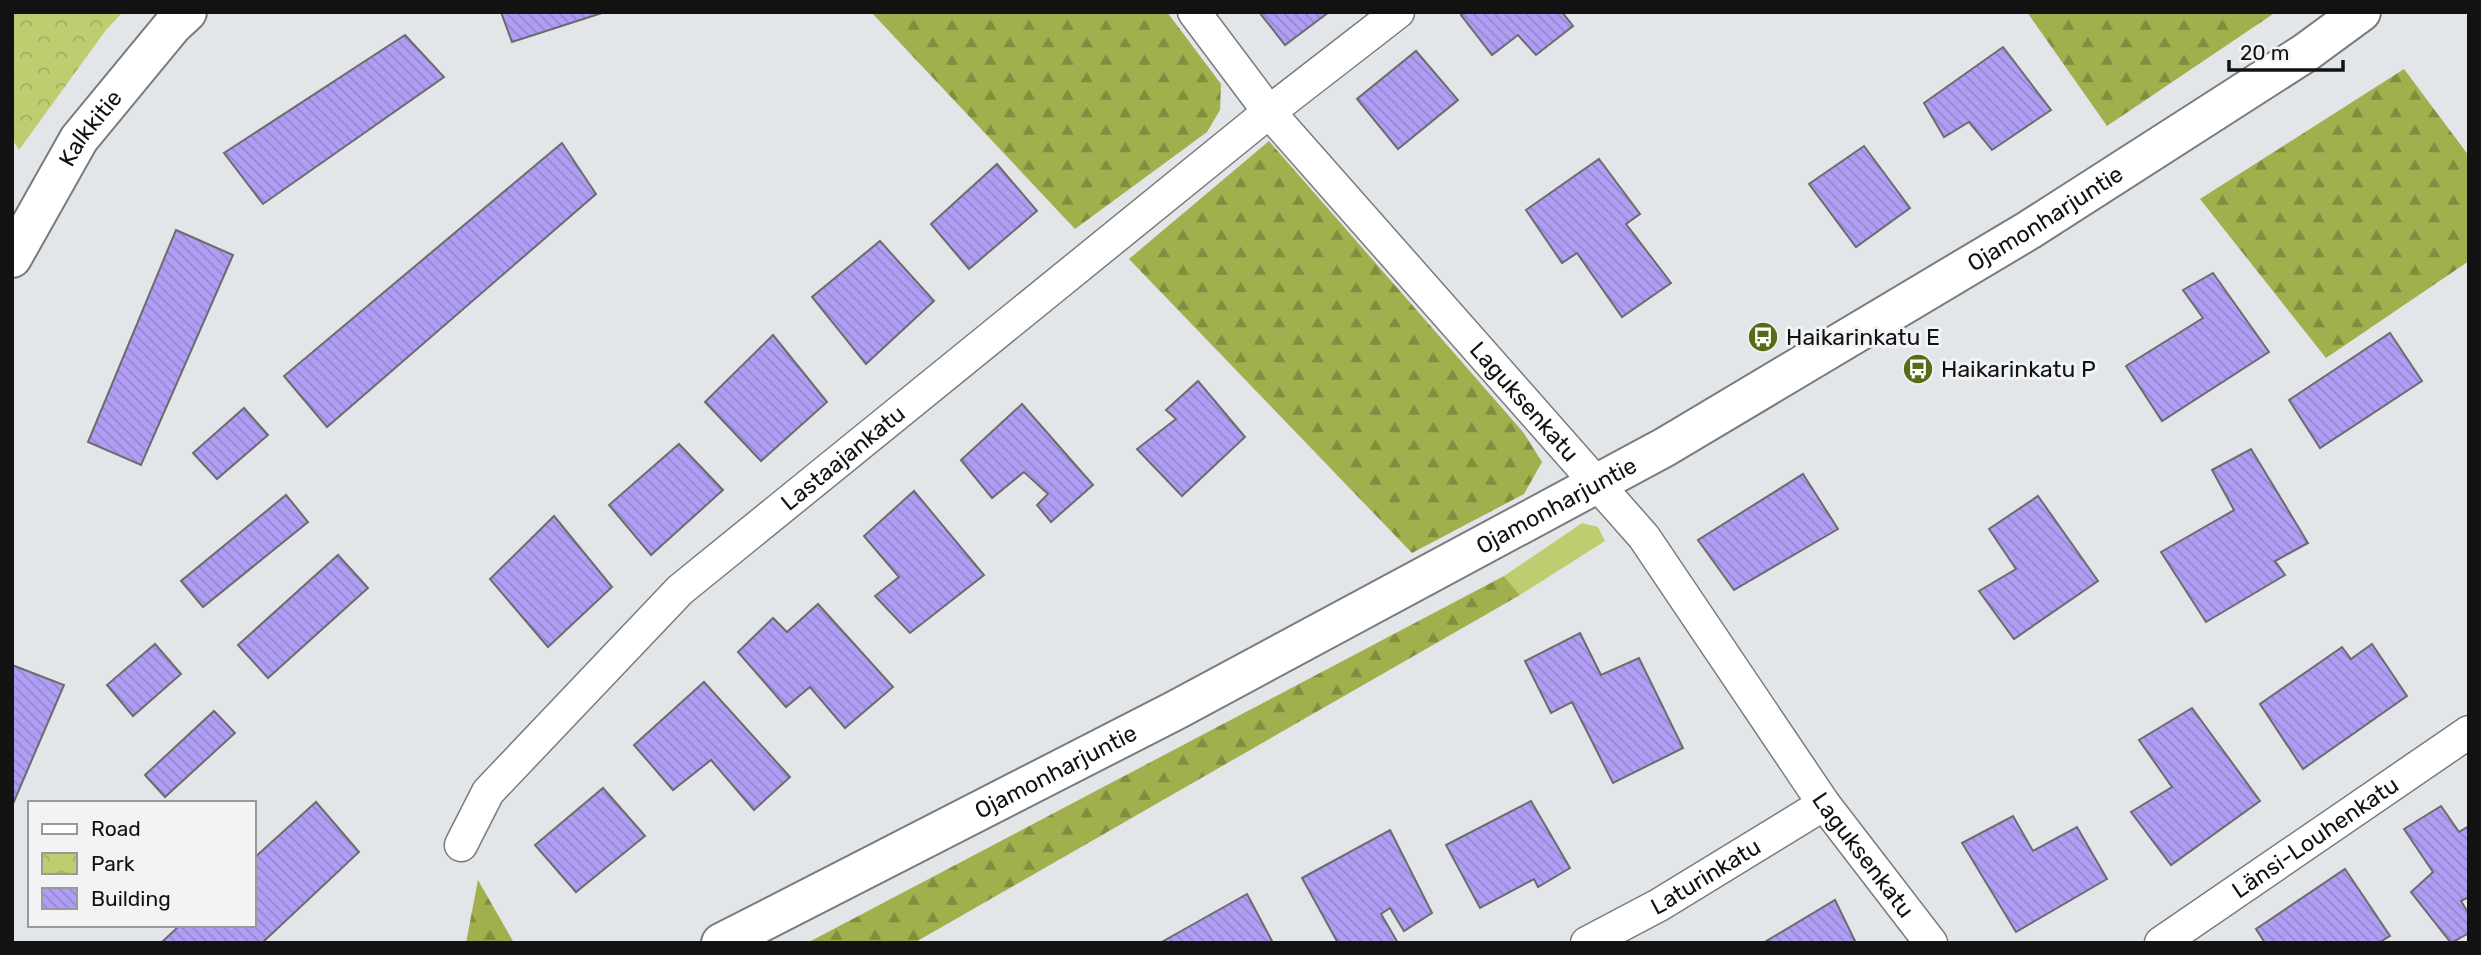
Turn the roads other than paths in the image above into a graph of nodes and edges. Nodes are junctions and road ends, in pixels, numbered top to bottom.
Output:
1 (187, 12) edge
2 (1194, 12) edge
3 (1398, 12) edge
4 (2361, 12) edge
5 (1269, 112) junction
6 (12, 258) edge
7 (1597, 485) junction
8 (2469, 732) edge
9 (1824, 804) junction
10 (461, 845) dead end
11 (721, 943) edge
12 (1587, 943) edge
13 (1931, 943) edge
14 (2161, 943) edge

1 - 6 main road, Kalkkitie
2 - 5 street, Laguksenkatu
3 - 5 street, Lastaajankatu
4 - 7 main road, Ojamonharjuntie
5 - 7 street, Laguksenkatu
5 - 10 street, Lastaajankatu
7 - 9 street, Laguksenkatu
7 - 11 main road, Ojamonharjuntie
8 - 14 street, Länsi-Louhenkatu
9 - 12 street, Laturinkatu
9 - 13 street, Laguksenkatu

